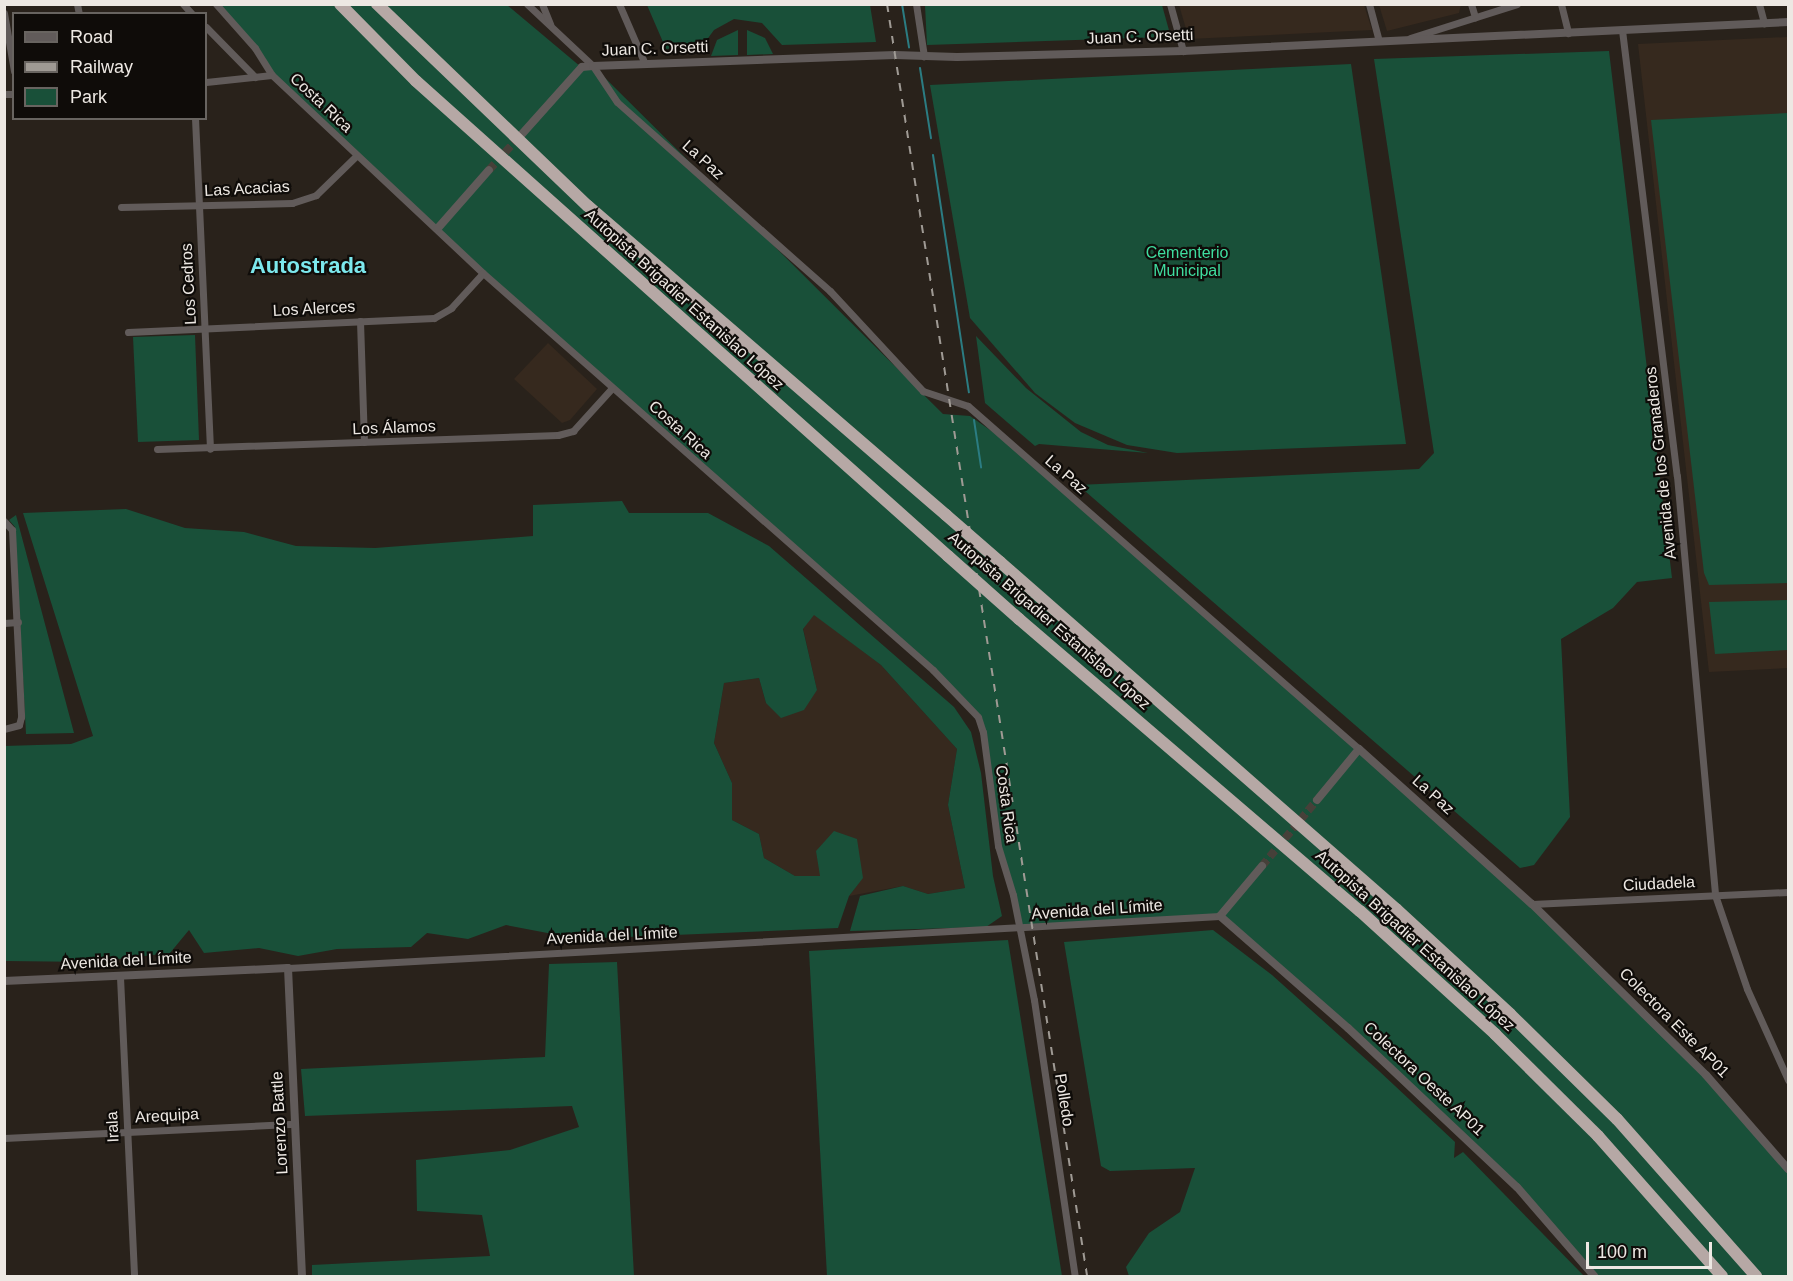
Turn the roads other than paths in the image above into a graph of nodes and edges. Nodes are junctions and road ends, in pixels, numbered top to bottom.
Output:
1 (216, 4) edge
2 (340, 4) edge
3 (377, 4) edge
4 (527, 4) edge
5 (542, 4) edge
6 (619, 4) edge
7 (915, 4) edge
8 (1170, 4) edge
9 (1369, 4) edge
10 (1471, 4) edge
11 (1517, 4) edge
12 (1561, 4) edge
13 (1759, 4) edge
14 (4, 13) edge
15 (1475, 17) junction
16 (1788, 22) edge
17 (1764, 23) junction
18 (551, 27) junction
19 (207, 28) edge
20 (1622, 30) junction
21 (1568, 33) junction
22 (1402, 40) junction
23 (1379, 41) junction
24 (1183, 51) junction
25 (924, 56) junction
26 (12, 59) edge
27 (645, 64) junction
28 (593, 66) junction
29 (272, 75) junction
30 (255, 76) junction
31 (207, 82) edge
32 (195, 120) edge
33 (522, 134) tunnel mouth
34 (357, 155) junction
35 (489, 170) tunnel mouth
36 (198, 205) junction
37 (121, 207) dead end
38 (438, 228) junction
39 (483, 273) junction
40 (360, 321) junction
41 (205, 328) junction
42 (128, 332) dead end
43 (612, 388) junction
44 (364, 442) junction
45 (157, 449) dead end
46 (210, 449) junction
47 (5, 521) edge
48 (18, 622) junction
49 (4, 623) edge
50 (4, 729) edge
51 (1359, 749) junction
52 (1317, 800) tunnel mouth
53 (1262, 866) tunnel mouth
54 (1788, 891) edge
55 (1715, 895) junction
56 (1532, 904) junction
57 (1220, 916) junction
58 (1018, 930) junction
59 (288, 968) junction
60 (120, 977) junction
61 (4, 981) edge
62 (1788, 1080) edge
63 (295, 1124) junction
64 (127, 1132) junction
65 (4, 1138) edge
66 (1788, 1170) edge
67 (134, 1276) edge
68 (302, 1276) edge
69 (1075, 1276) edge
70 (1594, 1276) edge
71 (1722, 1276) edge
72 (1756, 1276) edge

1 - 29 street, Costa Rica
2 - 71 highway, Autopista Brigadier Estanislao López, bridge
3 - 72 highway, Autopista Brigadier Estanislao López, bridge
4 - 18 street
5 - 18 street
6 - 27 street
7 - 25 street
8 - 24 street
9 - 23 street
10 - 15 street
11 - 15 street
12 - 21 street
13 - 17 street
14 - 26 street
15 - 22 street
16 - 17 street, Juan C. Orsetti
17 - 20 street, Juan C. Orsetti
18 - 28 street, La Paz
19 - 30 street
20 - 21 street, Juan C. Orsetti
20 - 55 street, Avenida de los Granaderos
21 - 22 street, Juan C. Orsetti
22 - 23 street, Juan C. Orsetti
23 - 24 street, Juan C. Orsetti
24 - 25 street, Juan C. Orsetti
25 - 27 street, Juan C. Orsetti
27 - 28 street, Juan C. Orsetti
28 - 33 street, Juan C. Orsetti
28 - 51 street, La Paz
29 - 30 street
29 - 34 street, Costa Rica
30 - 31 street
32 - 36 street, Los Cedros
34 - 36 street, Las Acacias
34 - 38 street, Costa Rica
35 - 38 street
36 - 37 street, Las Acacias
36 - 41 street, Los Cedros
38 - 39 street, Costa Rica
39 - 40 street, Los Alerces
39 - 43 street, Costa Rica
40 - 41 street, Los Alerces
40 - 44 street
41 - 42 street, Los Alerces
41 - 46 street, Los Cedros
43 - 44 street, Los Álamos
43 - 58 street, Costa Rica
44 - 46 street, Los Álamos
45 - 46 street, Los Álamos
47 - 48 street
48 - 49 street
48 - 50 street
51 - 52 street
51 - 56 street, La Paz
53 - 57 street
54 - 55 street, Ciudadela
55 - 56 street, Ciudadela
55 - 62 street, Avenida de los Granaderos
56 - 66 street, Colectora Este AP01
57 - 58 street, Avenida del Límite
57 - 70 street, Colectora Oeste AP01
58 - 59 street, Avenida del Límite
58 - 69 street, Polledo
59 - 60 street, Avenida del Límite
59 - 63 street, Lorenzo Battle
60 - 61 street, Avenida del Límite
60 - 64 street, Irala
63 - 64 street, Arequipa
63 - 68 street, Lorenzo Battle
64 - 65 street, Arequipa
64 - 67 street, Irala

